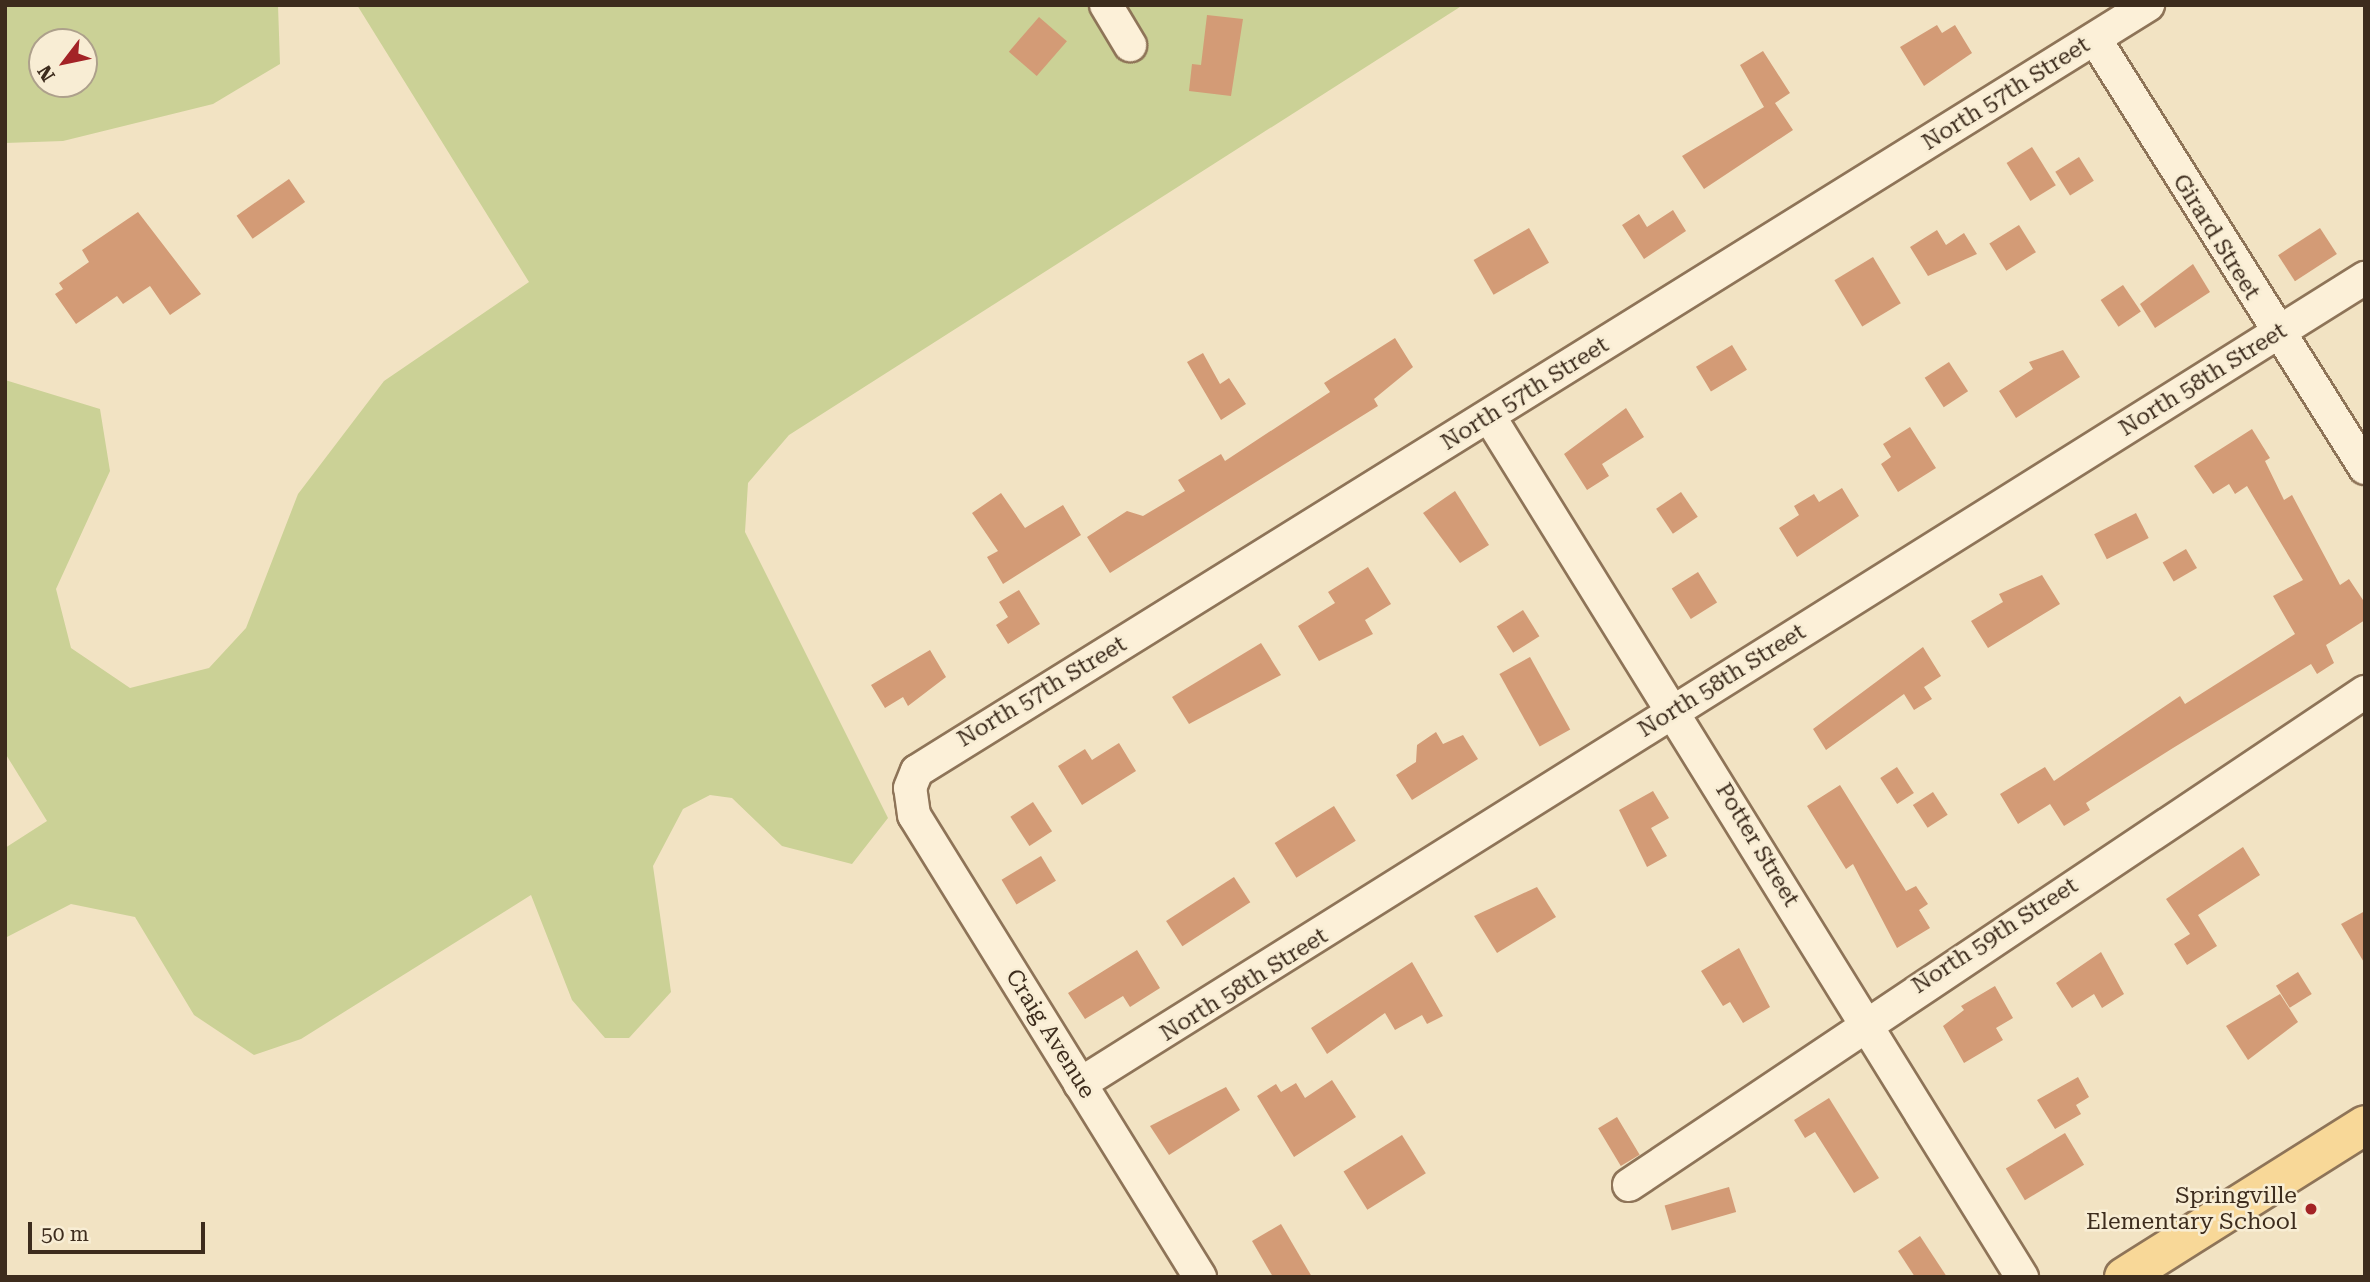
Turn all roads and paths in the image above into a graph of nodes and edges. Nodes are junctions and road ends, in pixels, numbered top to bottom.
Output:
1 (1106, 5) edge
2 (2148, 5) edge
3 (2095, 39) junction
4 (1130, 45) dead end
5 (2365, 278) edge
6 (2278, 333) junction
7 (1489, 416) junction
8 (2365, 468) edge
9 (2365, 692) edge
10 (1675, 711) junction
11 (910, 788) joint
12 (1865, 1021) junction
13 (1080, 1084) junction
14 (2365, 1125) edge
15 (1629, 1185) dead end
16 (1200, 1277) edge
17 (2022, 1277) edge
18 (2124, 1277) edge

1 - 4 street
2 - 3 street, North 57th Street
3 - 6 street, Girard Street
3 - 7 street, North 57th Street
5 - 6 street, North 58th Street
6 - 8 street, Girard Street
6 - 10 street, North 58th Street
7 - 10 street, Potter Street
7 - 11 street, North 57th Street
9 - 12 street, North 59th Street
10 - 12 street, Potter Street
10 - 13 street, North 58th Street
11 - 13 street, Craig Avenue
12 - 15 street, North 59th Street
12 - 17 street, Potter Street
13 - 16 street, Craig Avenue
14 - 18 main road

